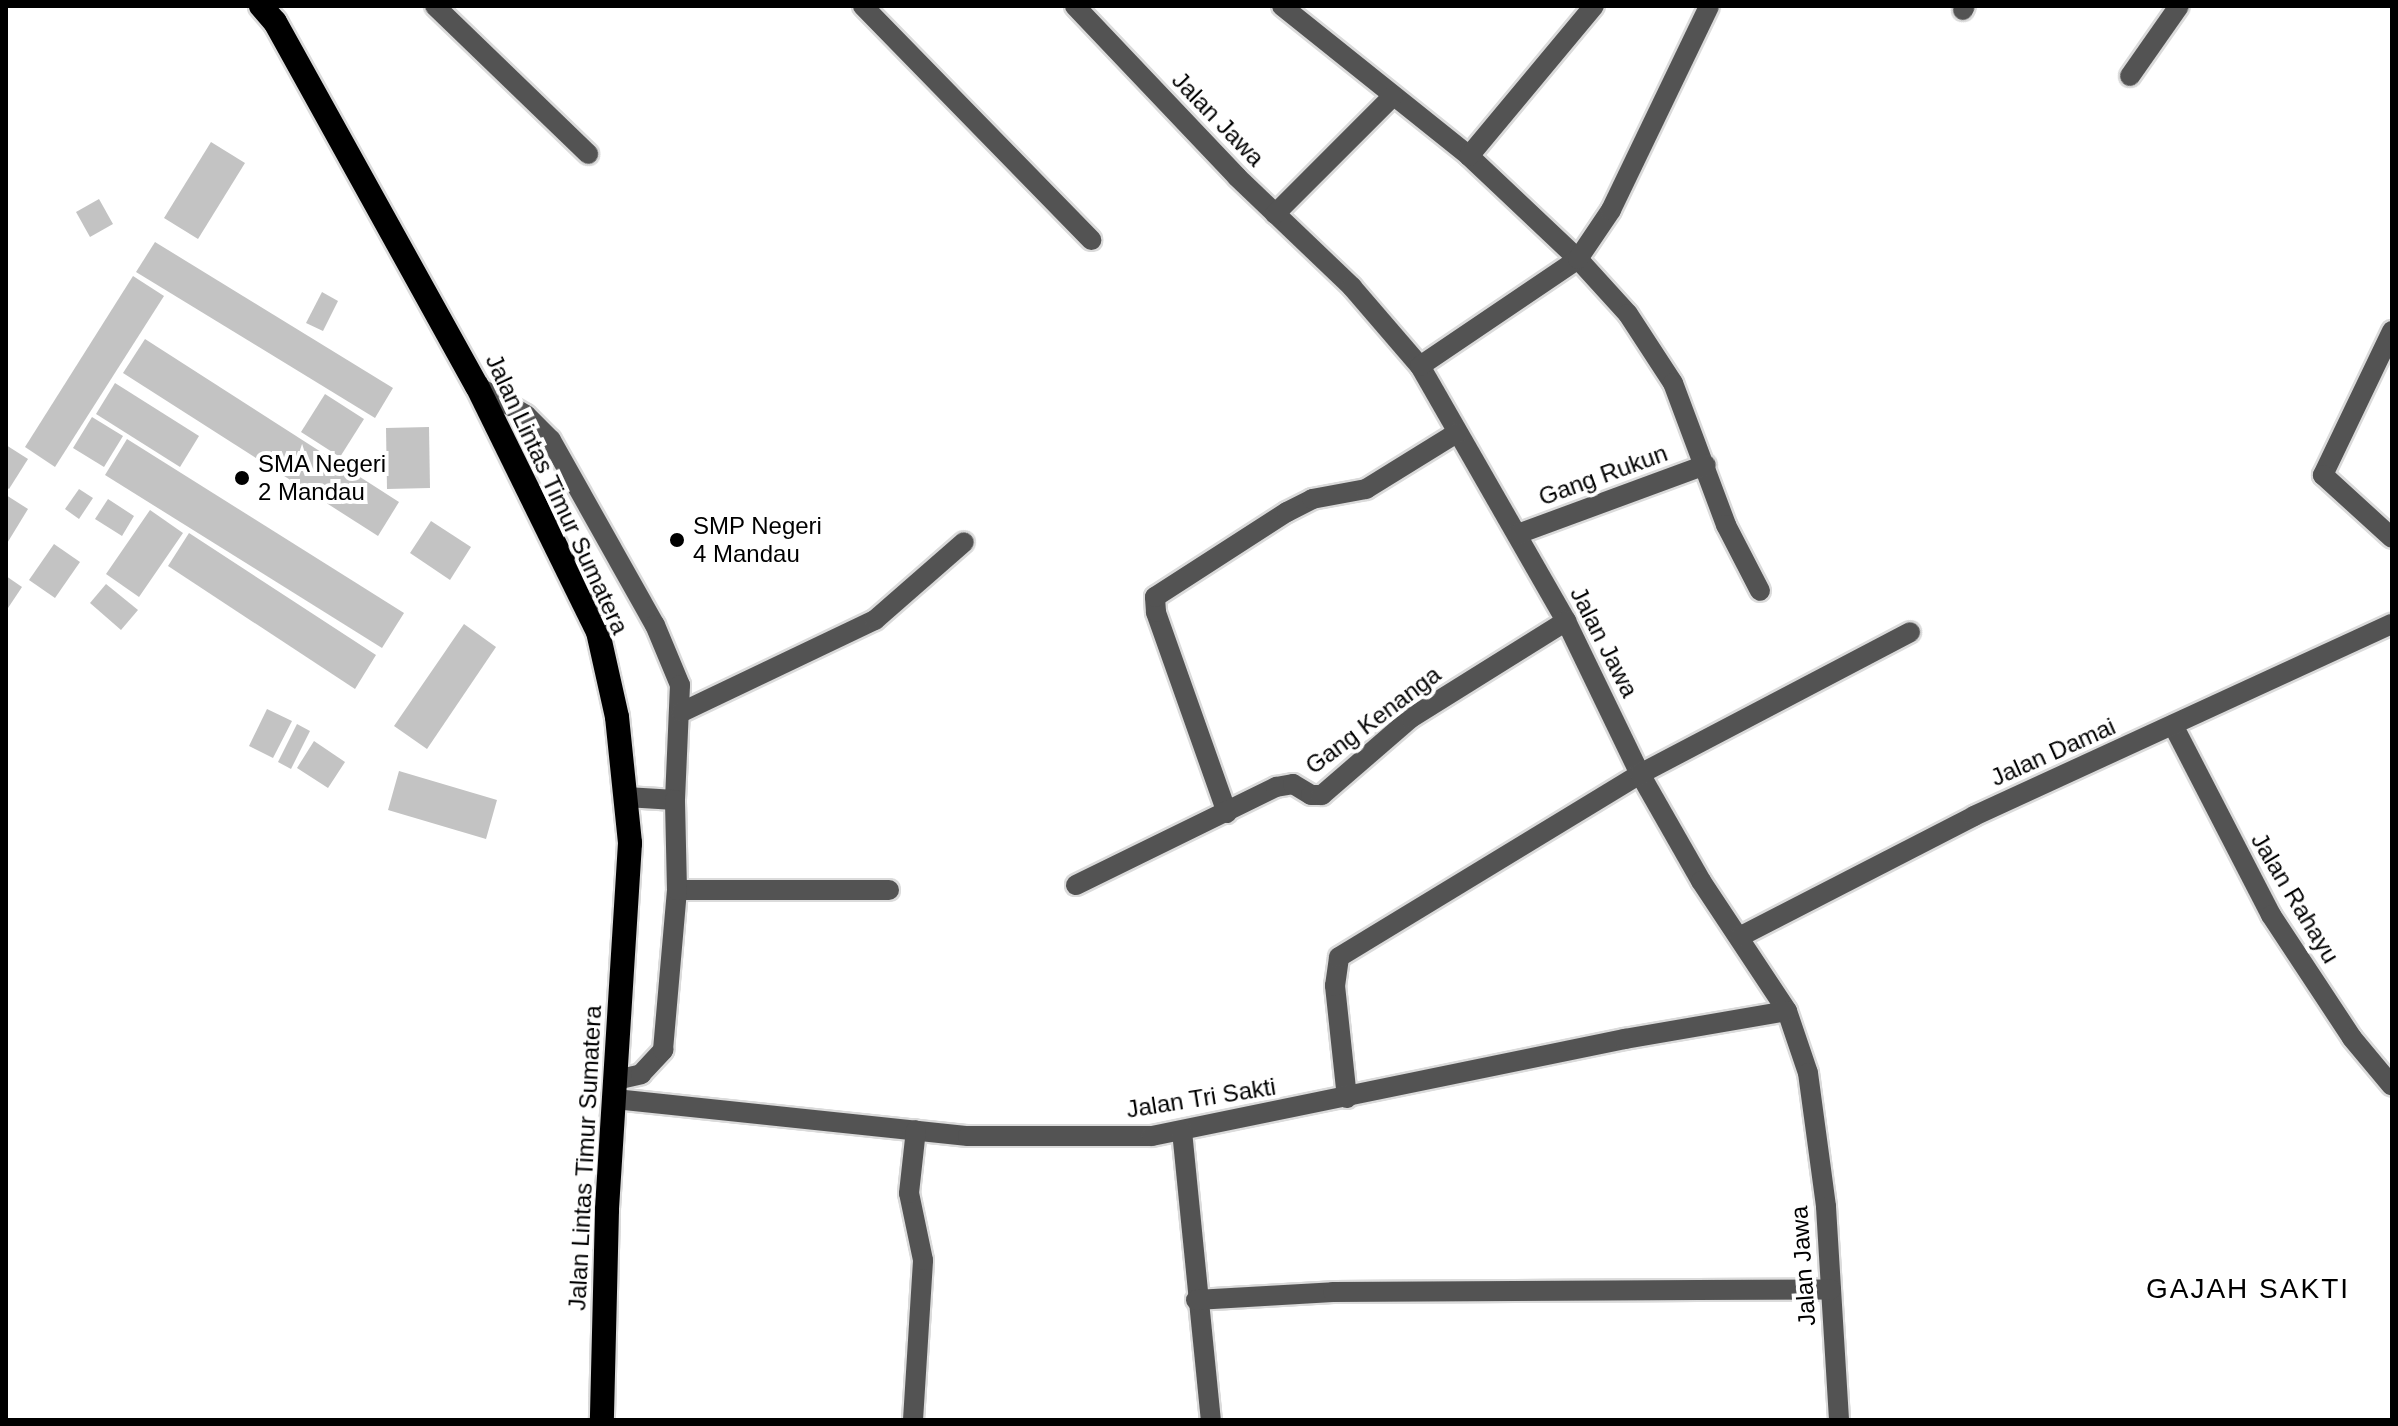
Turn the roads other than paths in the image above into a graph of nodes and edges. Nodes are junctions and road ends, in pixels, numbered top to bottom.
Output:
1 (435, 6) edge
2 (863, 6) edge
3 (1075, 6) edge
4 (1282, 6) edge
5 (1594, 6) edge
6 (1709, 6) edge
7 (2179, 6) edge
8 (269, 11) edge
9 (2130, 76) dead end
10 (1393, 96) junction
11 (588, 154) dead end
12 (1469, 156) junction
13 (1275, 214) junction
14 (1091, 240) dead end
15 (1578, 259) junction
16 (2392, 331) edge
17 (1420, 366) junction
18 (477, 386) junction
19 (1455, 434) junction
20 (1706, 465) junction
21 (1518, 534) junction
22 (2392, 538) edge
23 (964, 542) dead end
24 (1760, 591) dead end
25 (1566, 621) junction
26 (2392, 624) edge
27 (1910, 632) dead end
28 (682, 712) junction
29 (2173, 725) junction
30 (1640, 774) junction
31 (626, 797) junction
32 (675, 800) junction
33 (1227, 813) junction
34 (1076, 885) dead end
35 (677, 890) junction
36 (889, 890) dead end
37 (1741, 936) junction
38 (1787, 1011) junction
39 (2392, 1086) edge
40 (616, 1090) junction
41 (1347, 1098) junction
42 (916, 1130) junction
43 (1182, 1131) junction
44 (1831, 1289) junction
45 (1196, 1300) junction
46 (602, 1420) edge
47 (913, 1420) edge
48 (1211, 1420) edge
49 (1839, 1420) edge

1 - 11 street
2 - 14 street
3 - 13 street, Jalan Jawa
4 - 10 street
5 - 12 street
6 - 15 street
7 - 9 street
8 - 18 highway, Jalan Lintas Timur Sumatera
10 - 12 street
10 - 13 street
12 - 15 street
13 - 17 street, Jalan Jawa
15 - 17 street
15 - 20 street
16 - 22 street
17 - 19 street, Jalan Jawa
18 - 28 street
18 - 31 highway, Jalan Lintas Timur Sumatera
19 - 21 street, Jalan Jawa
19 - 33 street
20 - 21 street, Gang Rukun
20 - 24 street
21 - 25 street, Jalan Jawa
23 - 28 street
25 - 30 street, Jalan Jawa
25 - 33 street, Gang Kenanga
26 - 29 street, Jalan Damai
27 - 30 street
28 - 32 street
29 - 37 street, Jalan Damai
29 - 39 street, Jalan Rahayu
30 - 37 street, Jalan Jawa
30 - 41 street
31 - 32 street
31 - 40 highway, Jalan Lintas Timur Sumatera
32 - 35 street
33 - 34 street, Gang Kenanga
35 - 36 street
35 - 40 street
37 - 38 street, Jalan Jawa
38 - 41 street, Jalan Tri Sakti
38 - 44 street, Jalan Jawa
40 - 42 street, Jalan Tri Sakti
40 - 46 highway, Jalan Lintas Timur Sumatera
41 - 43 street, Jalan Tri Sakti
42 - 43 street, Jalan Tri Sakti
42 - 47 street
43 - 45 street
44 - 45 street
44 - 49 street, Jalan Jawa
45 - 48 street

